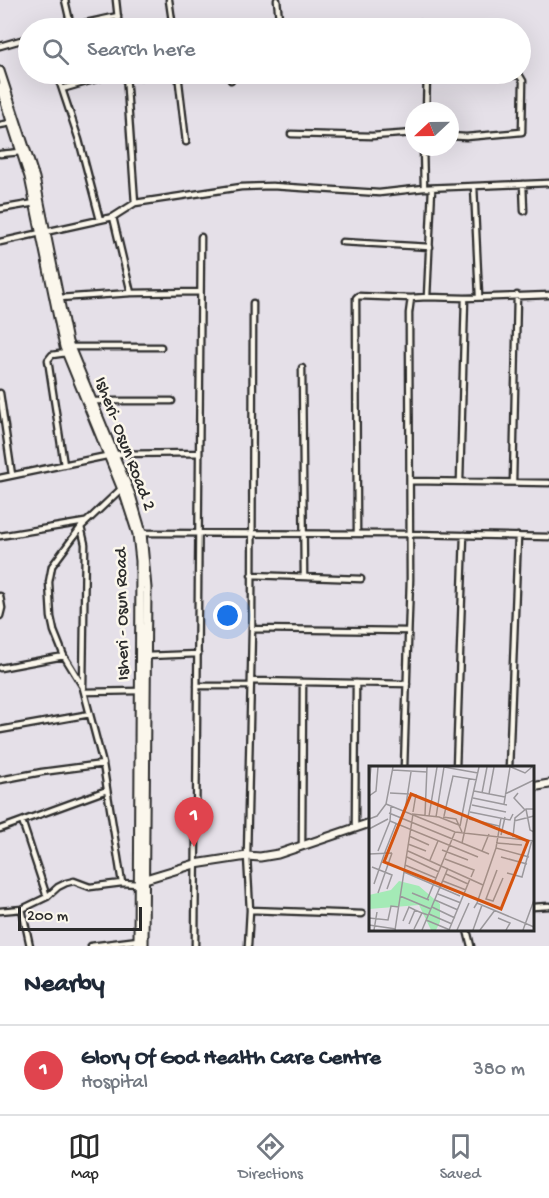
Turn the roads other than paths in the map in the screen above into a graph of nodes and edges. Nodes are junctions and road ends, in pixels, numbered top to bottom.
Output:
1 (65, 0) edge
2 (116, 0) edge
3 (170, 0) edge
4 (278, 0) edge
5 (118, 16) joint
6 (69, 18) edge
7 (109, 18) edge
8 (172, 18) edge
9 (279, 18) edge
10 (18, 41) edge
11 (0, 46) edge
12 (0, 71) edge
13 (60, 84) edge
14 (79, 84) edge
15 (127, 84) edge
16 (179, 84) edge
17 (427, 84) edge
18 (523, 84) edge
19 (0, 87) edge
20 (62, 89) junction
21 (426, 102) edge
22 (12, 123) junction
23 (0, 125) edge
24 (291, 134) dead end
25 (405, 134) edge
26 (459, 137) edge
27 (186, 142) dead end
28 (22, 152) junction
29 (0, 154) edge
30 (423, 156) edge
31 (549, 183) edge
32 (523, 184) junction
33 (474, 186) junction
34 (424, 188) junction
35 (432, 188) junction
36 (35, 203) junction
37 (135, 203) junction
38 (0, 209) edge
39 (524, 212) dead end
40 (113, 217) junction
41 (100, 220) junction
42 (43, 234) junction
43 (201, 237) dead end
44 (0, 242) edge
45 (342, 242) dead end
46 (430, 247) junction
47 (130, 292) junction
48 (200, 292) junction
49 (517, 295) junction
50 (549, 295) edge
51 (479, 296) junction
52 (427, 297) junction
53 (60, 298) junction
54 (411, 298) junction
55 (465, 298) junction
56 (253, 303) dead end
57 (161, 347) dead end
58 (68, 350) junction
59 (302, 368) dead end
60 (0, 393) edge
61 (93, 401) junction
62 (172, 401) dead end
63 (198, 453) junction
64 (113, 455) junction
65 (64, 465) junction
66 (12, 475) junction
67 (0, 478) edge
68 (410, 481) junction
69 (460, 481) junction
70 (513, 482) junction
71 (549, 483) edge
72 (122, 488) junction
73 (83, 524) junction
74 (200, 532) junction
75 (251, 532) junction
76 (142, 533) junction
77 (304, 533) junction
78 (357, 533) junction
79 (410, 534) junction
80 (464, 535) junction
81 (0, 536) edge
82 (518, 536) junction
83 (549, 537) edge
84 (251, 575) junction
85 (304, 577) junction
86 (362, 579) dead end
87 (0, 596) edge
88 (0, 615) edge
89 (252, 629) junction
90 (408, 631) junction
91 (198, 654) junction
92 (64, 656) junction
93 (146, 656) junction
94 (0, 668) edge
95 (303, 682) junction
96 (356, 683) junction
97 (250, 684) junction
98 (407, 684) junction
99 (197, 686) junction
100 (84, 690) junction
101 (139, 691) junction
102 (90, 714) junction
103 (0, 730) edge
104 (103, 764) junction
105 (404, 766) edge
106 (456, 766) edge
107 (509, 766) edge
108 (0, 780) edge
109 (549, 784) edge
110 (534, 787) edge
111 (107, 790) junction
112 (22, 821) junction
113 (369, 823) edge
114 (355, 828) junction
115 (0, 829) edge
116 (302, 845) junction
117 (247, 856) junction
118 (195, 864) junction
119 (140, 881) junction
120 (122, 883) junction
121 (47, 897) junction
122 (549, 906) edge
123 (534, 907) edge
124 (22, 909) junction
125 (250, 910) junction
126 (0, 911) edge
127 (362, 914) dead end
128 (467, 931) edge
129 (140, 944) edge
130 (30, 946) edge
131 (91, 946) edge
132 (195, 946) edge
133 (248, 946) edge
134 (471, 946) edge

1 - 6 street
2 - 5 street
3 - 8 street
4 - 9 street
5 - 7 street
10 - 11 street
12 - 42 main road, Isheri- Osun Road 2
13 - 20 street
14 - 20 street
15 - 37 street
16 - 27 street
17 - 21 street
18 - 26 street
19 - 22 main road, Isheri - Osun Road
20 - 41 street
22 - 23 street
22 - 28 main road, Isheri - Osun Road
24 - 25 street
28 - 29 street
28 - 36 main road, Isheri - Osun Road
30 - 34 street
31 - 32 street
32 - 33 street
32 - 39 street
33 - 35 street
33 - 51 street
34 - 35 street
34 - 37 street
35 - 46 street
36 - 38 street
36 - 42 main road, Isheri - Osun Road
37 - 40 street
40 - 41 street
40 - 47 street
41 - 42 street
42 - 44 street
42 - 53 main road, Isheri- Osun Road 2
42 - 58 main road, Isheri - Osun Road
43 - 48 street
45 - 46 street
46 - 52 street
47 - 48 street
47 - 53 street
48 - 63 street
49 - 50 street
49 - 51 street
49 - 70 street
51 - 55 street
52 - 54 street
52 - 55 street
53 - 58 main road, Isheri- Osun Road 2
54 - 68 street
54 - 78 street
55 - 69 street
56 - 75 street
57 - 58 street
58 - 61 main road, Isheri- Osun Road 2
58 - 64 main road, Isheri - Osun Road
58 - 65 street
59 - 77 street
60 - 66 street
61 - 62 street
61 - 64 main road, Isheri- Osun Road 2
63 - 64 street
63 - 74 street
64 - 65 street
64 - 72 main road, Isheri - Osun Road
64 - 76 main road, Isheri- Osun Road 2
65 - 66 street
66 - 67 street
68 - 69 street
68 - 79 street
69 - 70 street
70 - 71 street
72 - 73 street
72 - 101 main road, Isheri - Osun Road
73 - 81 street
73 - 92 street
73 - 100 street
74 - 75 street
74 - 76 street
74 - 91 street
75 - 77 street
75 - 84 street
76 - 93 main road, Isheri- Osun Road 2
77 - 78 street
77 - 85 street
78 - 79 street
79 - 80 street
79 - 90 street
80 - 82 street
80 - 106 street
82 - 83 street
82 - 107 street
84 - 85 street
84 - 89 street
85 - 86 street
87 - 88 street
89 - 90 street
89 - 97 street
90 - 98 street
91 - 93 street
91 - 99 street
92 - 94 street
92 - 100 street
93 - 119 main road, Isheri- Osun Road 2
95 - 96 street
95 - 97 street
95 - 116 street
96 - 98 street
96 - 114 street
97 - 99 street
97 - 117 street
98 - 105 street
99 - 118 street
100 - 101 street
100 - 102 street
101 - 119 main road, Isheri - Osun Road
102 - 103 street
102 - 104 street
104 - 108 street
104 - 111 street
109 - 110 main road
111 - 112 street
111 - 120 street
112 - 115 street
112 - 121 street
113 - 114 main road
114 - 116 main road
116 - 117 main road
117 - 118 main road
117 - 125 street
118 - 119 main road
118 - 132 street
119 - 120 street
119 - 129 main road, Isheri- Osun Road 2
120 - 121 street
121 - 124 street
122 - 123 street
124 - 126 street
124 - 130 street
125 - 127 street
125 - 133 street
128 - 134 street
129 - 131 street

